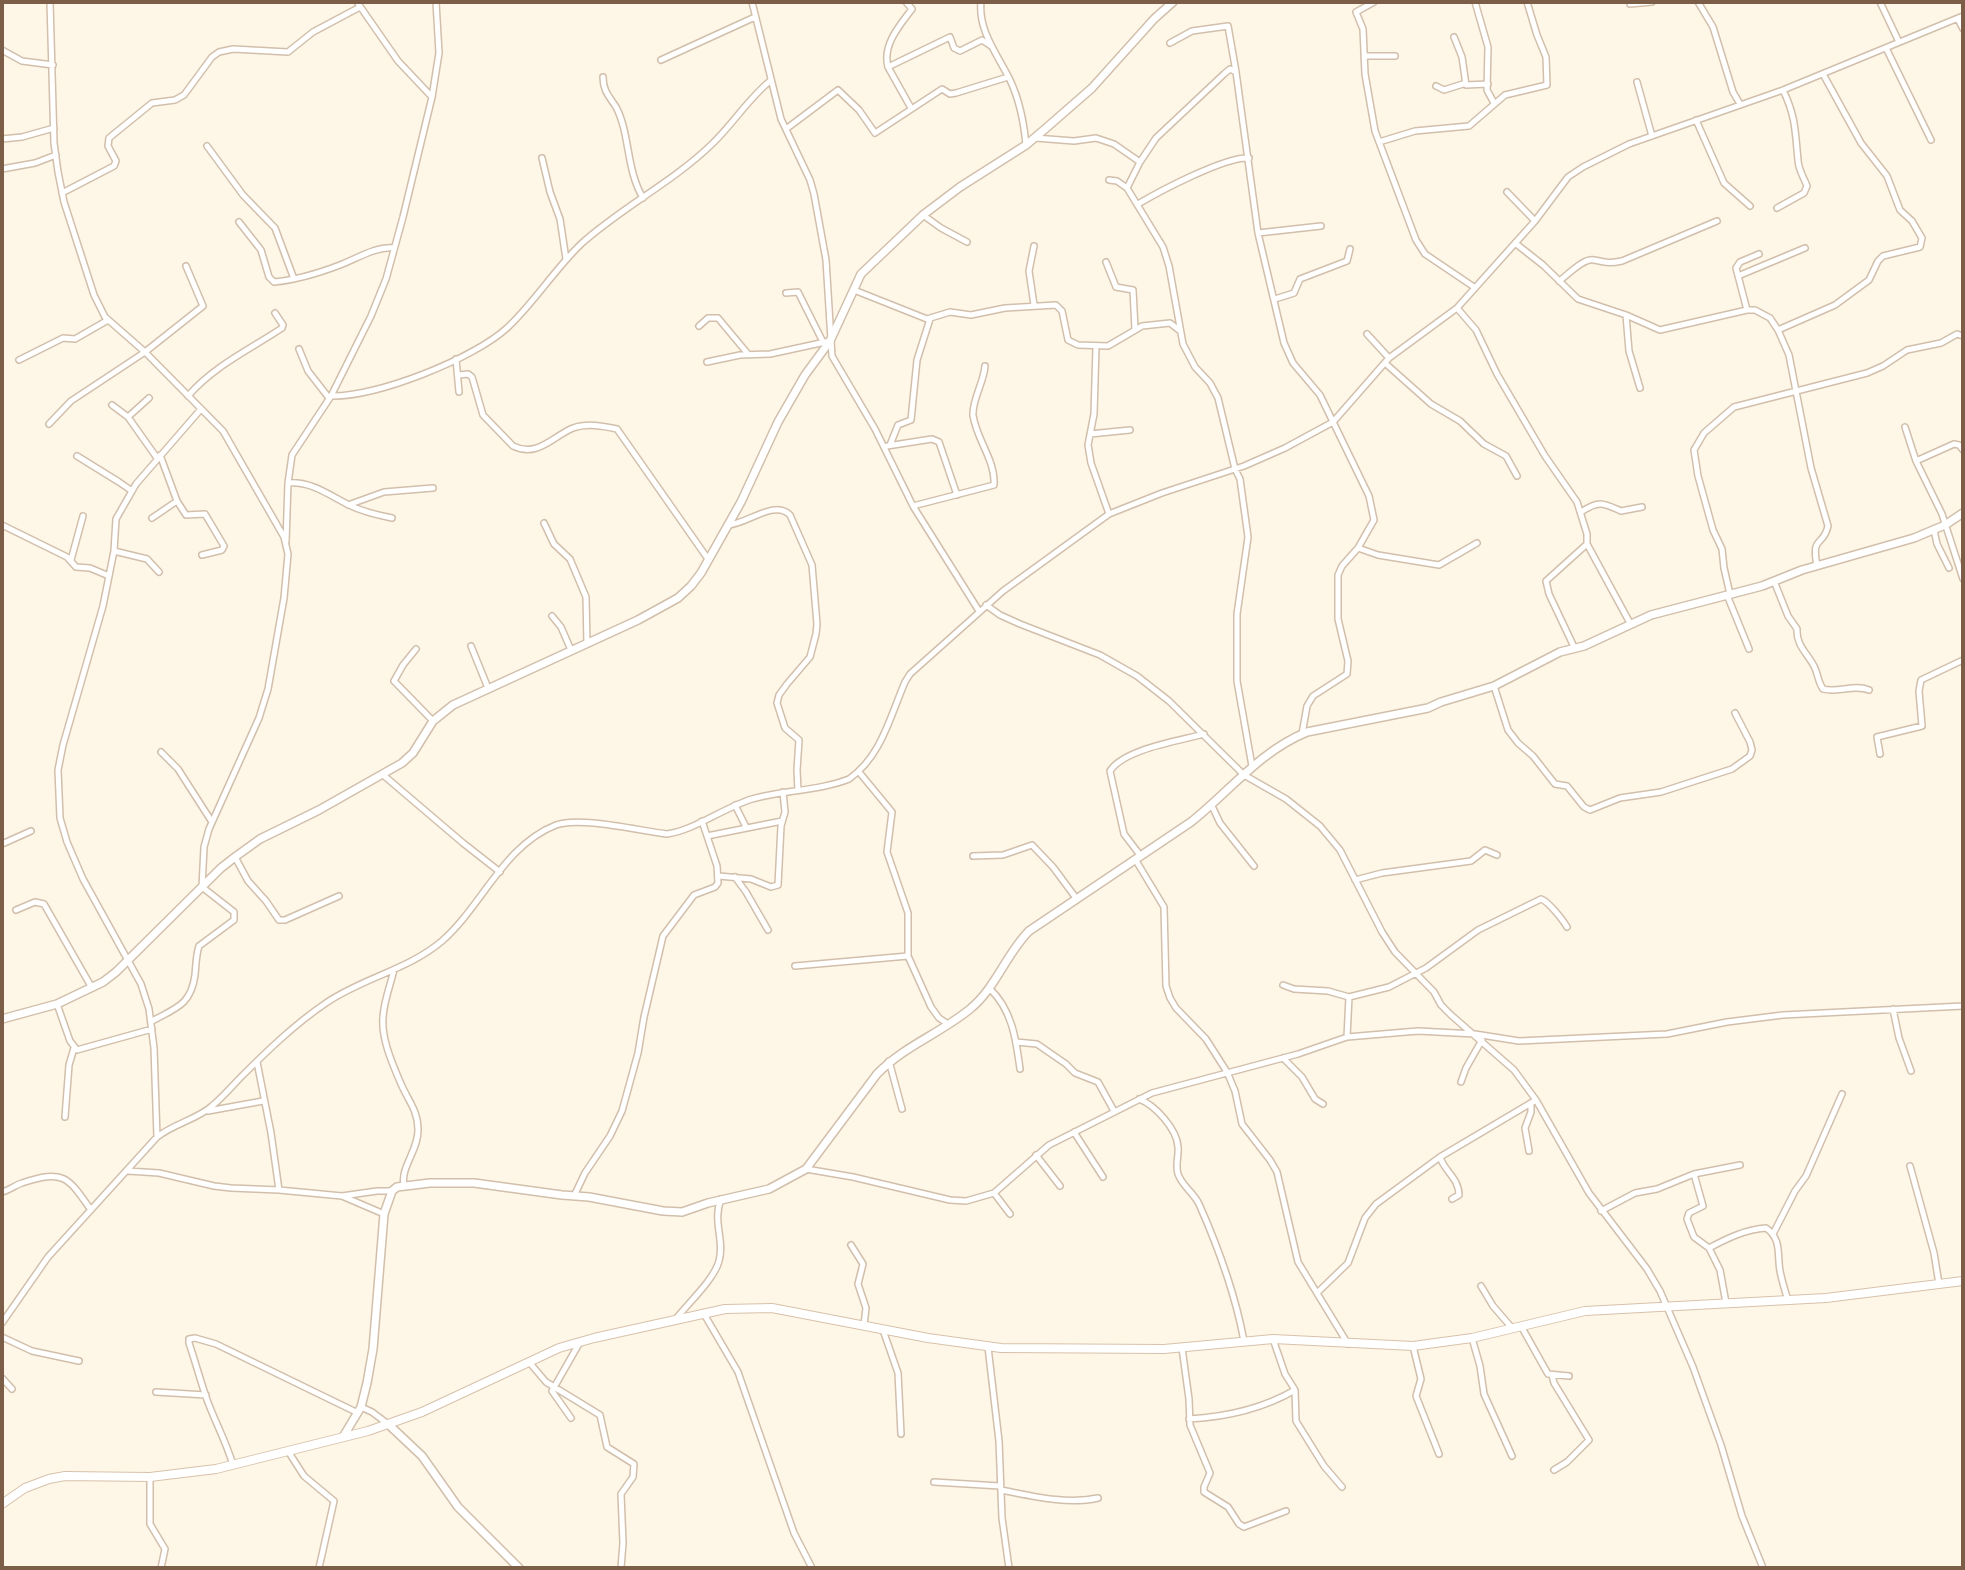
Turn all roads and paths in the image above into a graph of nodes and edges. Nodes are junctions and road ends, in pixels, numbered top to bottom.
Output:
1 (50, 2) edge
2 (436, 2) edge
3 (752, 2) edge
4 (906, 2) edge
5 (981, 2) edge
6 (1173, 2) edge
7 (1374, 2) edge
8 (1475, 2) edge
9 (1527, 2) edge
10 (1630, 2) edge
11 (1652, 2) edge
12 (1698, 2) edge
13 (1880, 2) edge
14 (358, 4) edge
15 (755, 17) junction
16 (1961, 18) edge
17 (1963, 29) edge
18 (1454, 37) dead end
19 (1899, 42) junction
20 (1170, 43) dead end
21 (991, 46) junction
22 (1886, 48) junction
23 (2, 50) edge
24 (1395, 56) dead end
25 (1364, 57) junction
26 (661, 60) dead end
27 (53, 65) junction
28 (888, 67) junction
29 (1236, 72) junction
30 (1823, 74) junction
31 (603, 77) dead end
32 (1008, 77) junction
33 (771, 81) junction
34 (1637, 82) dead end
35 (1466, 83) junction
36 (1488, 84) junction
37 (1436, 86) dead end
38 (1783, 90) junction
39 (432, 97) junction
40 (1494, 103) junction
41 (1740, 104) junction
42 (911, 108) junction
43 (1696, 120) junction
44 (54, 128) junction
45 (786, 129) junction
46 (1652, 136) junction
47 (1034, 138) junction
48 (2, 139) edge
49 (1931, 140) dead end
50 (1379, 142) junction
51 (1026, 145) junction
52 (207, 146) dead end
53 (56, 155) junction
54 (542, 158) dead end
55 (1249, 158) junction
56 (1140, 162) junction
57 (2, 169) edge
58 (1110, 180) dead end
59 (1127, 188) junction
60 (1507, 192) dead end
61 (62, 193) junction
62 (643, 198) junction
63 (1138, 204) junction
64 (1750, 206) dead end
65 (1777, 208) dead end
66 (923, 215) junction
67 (1535, 221) junction
68 (1717, 221) dead end
69 (239, 222) dead end
70 (1321, 226) dead end
71 (1258, 233) junction
72 (967, 242) dead end
73 (1515, 243) junction
74 (1034, 246) dead end
75 (394, 248) junction
76 (1805, 248) dead end
77 (1350, 249) dead end
78 (1759, 254) dead end
79 (566, 259) junction
80 (1106, 261) dead end
81 (186, 266) dead end
82 (1738, 276) junction
83 (294, 279) junction
84 (1559, 281) junction
85 (1474, 287) junction
86 (854, 290) junction
87 (786, 293) dead end
88 (1275, 299) junction
89 (1034, 305) junction
90 (1457, 308) junction
91 (1747, 310) junction
92 (275, 313) dead end
93 (1626, 315) junction
94 (930, 319) junction
95 (108, 320) junction
96 (699, 326) dead end
97 (1135, 329) junction
98 (1179, 330) junction
99 (1778, 330) junction
100 (1367, 334) dead end
101 (1963, 337) edge
102 (826, 342) junction
103 (1096, 347) junction
104 (299, 349) dead end
105 (145, 352) junction
106 (748, 354) junction
107 (456, 359) junction
108 (19, 360) dead end
109 (1387, 361) junction
110 (706, 362) dead end
111 (985, 366) dead end
112 (459, 375) junction
113 (1640, 388) dead end
114 (1797, 392) junction
115 (459, 393) dead end
116 (188, 396) junction
117 (330, 397) junction
118 (149, 398) dead end
119 (112, 405) dead end
120 (201, 409) junction
121 (128, 417) junction
122 (1333, 422) junction
123 (49, 424) dead end
124 (1905, 427) dead end
125 (1130, 430) dead end
126 (1090, 434) junction
127 (887, 446) junction
128 (1963, 450) edge
129 (77, 456) dead end
130 (159, 456) junction
131 (1916, 461) junction
132 (1235, 469) junction
133 (1517, 476) dead end
134 (288, 483) junction
135 (433, 488) dead end
136 (131, 491) junction
137 (957, 495) junction
138 (177, 501) junction
139 (348, 505) junction
140 (912, 506) junction
141 (1642, 507) dead end
142 (1581, 512) junction
143 (1963, 513) edge
144 (1108, 514) junction
145 (83, 516) dead end
146 (152, 518) dead end
147 (392, 518) dead end
148 (544, 523) dead end
149 (2, 525) edge
150 (728, 525) junction
151 (1945, 525) junction
152 (1934, 530) junction
153 (1478, 544) dead end
154 (1587, 544) junction
155 (286, 545) junction
156 (1358, 548) junction
157 (114, 551) junction
158 (202, 555) dead end
159 (708, 559) junction
160 (71, 560) junction
161 (1817, 566) junction
162 (1949, 568) dead end
163 (159, 572) dead end
164 (109, 576) junction
165 (1963, 579) edge
166 (1774, 581) junction
167 (1729, 595) junction
168 (986, 605) junction
169 (979, 611) junction
170 (552, 616) dead end
171 (1630, 623) junction
172 (587, 644) junction
173 (471, 646) dead end
174 (416, 649) dead end
175 (1575, 649) junction
176 (1749, 649) dead end
177 (571, 650) junction
178 (1963, 660) edge
179 (1494, 687) junction
180 (488, 688) junction
181 (1869, 690) dead end
182 (1735, 713) dead end
183 (433, 721) junction
184 (1204, 734) junction
185 (1302, 734) junction
186 (161, 752) dead end
187 (1880, 754) dead end
188 (1252, 766) junction
189 (859, 772) junction
190 (382, 774) junction
191 (1244, 775) junction
192 (798, 790) junction
193 (783, 792) junction
194 (735, 806) junction
195 (1212, 806) junction
196 (702, 821) junction
197 (782, 821) junction
198 (212, 822) junction
199 (746, 827) junction
200 (31, 831) dead end
201 (707, 836) junction
202 (2, 844) edge
203 (1497, 855) dead end
204 (973, 856) dead end
205 (1137, 857) junction
206 (235, 858) junction
207 (1254, 866) dead end
208 (500, 872) junction
209 (719, 876) junction
210 (735, 877) junction
211 (1355, 880) junction
212 (202, 887) junction
213 (339, 895) dead end
214 (1076, 898) junction
215 (16, 911) dead end
216 (1567, 927) dead end
217 (768, 930) dead end
218 (908, 956) junction
219 (128, 961) junction
220 (795, 966) dead end
221 (394, 970) junction
222 (1415, 973) junction
223 (1283, 985) dead end
224 (92, 988) junction
225 (989, 988) junction
226 (1349, 997) junction
227 (57, 1004) junction
228 (1963, 1006) edge
229 (1893, 1009) junction
230 (2, 1019) edge
231 (152, 1021) junction
232 (948, 1024) junction
233 (152, 1029) junction
234 (1475, 1034) junction
235 (1347, 1037) junction
236 (1482, 1040) junction
237 (1016, 1042) junction
238 (74, 1048) junction
239 (1283, 1058) junction
240 (889, 1061) junction
241 (257, 1062) junction
242 (1020, 1069) dead end
243 (1911, 1071) dead end
244 (1227, 1072) junction
245 (1461, 1082) dead end
246 (1842, 1094) dead end
247 (1139, 1099) junction
248 (263, 1101) junction
249 (1533, 1101) junction
250 (1323, 1104) dead end
251 (902, 1109) dead end
252 (1114, 1111) junction
253 (205, 1112) junction
254 (65, 1117) dead end
255 (1074, 1132) junction
256 (157, 1137) junction
257 (1529, 1151) dead end
258 (1036, 1155) junction
259 (1440, 1157) junction
260 (1740, 1165) dead end
261 (1910, 1166) dead end
262 (806, 1169) junction
263 (128, 1171) junction
264 (1693, 1174) junction
265 (1103, 1177) dead end
266 (404, 1185) junction
267 (1060, 1186) dead end
268 (279, 1189) junction
269 (392, 1191) junction
270 (2, 1192) edge
271 (994, 1193) junction
272 (342, 1196) junction
273 (574, 1196) junction
274 (721, 1199) junction
275 (1452, 1199) dead end
276 (90, 1210) junction
277 (1601, 1211) junction
278 (384, 1214) junction
279 (1010, 1214) dead end
280 (1773, 1234) junction
281 (850, 1245) dead end
282 (1709, 1248) junction
283 (1963, 1281) edge
284 (1939, 1284) junction
285 (1481, 1286) dead end
286 (1317, 1293) junction
287 (1788, 1300) junction
288 (1726, 1303) junction
289 (1666, 1306) junction
290 (705, 1314) junction
291 (675, 1320) junction
292 (2, 1323) edge
293 (864, 1325) junction
294 (1517, 1327) junction
295 (883, 1330) junction
296 (2, 1337) edge
297 (1472, 1338) junction
298 (1273, 1339) junction
299 (579, 1342) junction
300 (1244, 1342) junction
301 (1348, 1344) junction
302 (1413, 1346) junction
303 (988, 1347) junction
304 (1182, 1348) junction
305 (79, 1361) dead end
306 (529, 1362) junction
307 (1552, 1375) junction
308 (1569, 1376) dead end
309 (2, 1378) edge
310 (553, 1386) junction
311 (12, 1389) dead end
312 (1295, 1390) junction
313 (156, 1392) dead end
314 (206, 1395) junction
315 (360, 1410) junction
316 (571, 1418) dead end
317 (1189, 1419) junction
318 (387, 1424) junction
319 (901, 1434) dead end
320 (343, 1437) junction
321 (288, 1451) junction
322 (1439, 1454) dead end
323 (1512, 1456) dead end
324 (233, 1465) junction
325 (1554, 1471) dead end
326 (150, 1477) junction
327 (934, 1482) dead end
328 (1000, 1488) junction
329 (1342, 1488) dead end
330 (1098, 1498) dead end
331 (2, 1504) edge
332 (1286, 1511) dead end
333 (161, 1568) edge
334 (319, 1568) edge
335 (519, 1568) edge
336 (621, 1568) edge
337 (812, 1568) edge
338 (1009, 1568) edge
339 (1763, 1568) edge

1 - 27 street
2 - 39 street
3 - 15 street
4 - 28 street
5 - 21 street
6 - 47 street
7 - 25 street
8 - 36 street
9 - 40 street
10 - 11 street
12 - 41 street
13 - 19 street
14 - 39 street
14 - 61 street
15 - 26 street
15 - 33 street
16 - 17 street
16 - 19 street
18 - 35 street
19 - 22 street
20 - 29 street
21 - 28 street
21 - 32 street
22 - 30 street
22 - 49 street
23 - 27 street
24 - 25 street
25 - 50 street
27 - 44 street
28 - 42 street
29 - 55 street
29 - 56 street
30 - 38 street
30 - 99 street
31 - 62 street
32 - 42 street
32 - 51 street
33 - 45 street
33 - 62 street
34 - 46 street
35 - 36 street
35 - 37 street
36 - 40 street
38 - 41 street
38 - 65 street
39 - 75 street
40 - 50 street
41 - 43 street
42 - 45 street
43 - 46 street
43 - 64 street
44 - 48 street
44 - 53 street
45 - 102 street
46 - 67 street
47 - 51 street
47 - 56 street
50 - 85 street
51 - 66 street
52 - 83 street
53 - 57 street
53 - 61 street
54 - 79 street
55 - 63 street
55 - 71 street
56 - 59 street
58 - 59 street
59 - 63 street
60 - 67 street
61 - 95 street
62 - 79 street
63 - 98 street
66 - 72 street
66 - 86 street
67 - 73 street
68 - 84 street
69 - 83 street
70 - 71 street
71 - 88 street
73 - 84 street
73 - 85 street
74 - 89 street
75 - 83 street
75 - 117 street
76 - 82 street
77 - 88 street
78 - 82 street
79 - 107 street
80 - 97 street
81 - 105 street
82 - 91 street
84 - 93 street
85 - 90 street
86 - 94 street
86 - 102 street
87 - 102 street
88 - 122 street
89 - 94 street
89 - 103 street
90 - 109 street
90 - 142 street
91 - 93 street
91 - 99 street
92 - 116 street
93 - 113 street
94 - 127 street
95 - 105 street
95 - 108 street
96 - 106 street
97 - 98 street
97 - 103 street
98 - 132 street
99 - 114 street
100 - 109 street
101 - 114 street
102 - 106 street
102 - 127 street
102 - 150 street
103 - 126 street
104 - 117 street
105 - 116 street
105 - 123 street
106 - 110 street
107 - 112 street
107 - 117 street
109 - 122 street
109 - 133 street
111 - 137 street
112 - 115 street
112 - 159 street
114 - 161 street
114 - 167 street
116 - 120 street
117 - 134 street
118 - 121 street
119 - 121 street
120 - 130 street
120 - 155 street
121 - 130 street
122 - 132 street
122 - 156 street
124 - 131 street
125 - 126 street
126 - 144 street
127 - 137 street
127 - 140 street
128 - 131 street
129 - 136 street
130 - 136 street
130 - 138 street
131 - 151 street
132 - 144 street
132 - 188 street
134 - 139 street
134 - 155 street
135 - 139 street
136 - 157 street
137 - 140 street
138 - 146 street
138 - 158 street
139 - 147 street
140 - 169 street
141 - 142 street
142 - 154 street
143 - 151 street
144 - 168 street
145 - 160 street
148 - 172 street
149 - 160 street
150 - 159 street
150 - 192 street
151 - 152 street
151 - 165 street
152 - 161 street
152 - 162 street
153 - 156 street
154 - 171 street
154 - 175 street
155 - 198 street
156 - 185 street
157 - 163 street
157 - 164 street
159 - 172 street
160 - 164 street
161 - 166 street
164 - 219 street
166 - 167 street
166 - 181 street
167 - 171 street
167 - 176 street
168 - 169 street
168 - 184 street
169 - 189 street
170 - 177 street
171 - 175 street
172 - 177 street
173 - 180 street
174 - 183 street
175 - 179 street
177 - 180 street
178 - 187 street
179 - 182 street
179 - 185 street
180 - 183 street
183 - 190 street
184 - 191 street
184 - 205 street
185 - 188 street
186 - 198 street
188 - 191 street
189 - 192 street
189 - 218 street
190 - 206 street
190 - 208 street
191 - 195 street
191 - 211 street
192 - 193 street
193 - 194 street
193 - 197 street
194 - 196 street
194 - 199 street
195 - 205 street
195 - 207 street
196 - 201 street
196 - 208 street
197 - 199 street
197 - 210 street
198 - 212 street
199 - 201 street
200 - 202 street
201 - 209 street
203 - 211 street
204 - 214 street
205 - 214 street
205 - 244 street
206 - 212 street
206 - 213 street
208 - 221 street
209 - 210 street
209 - 273 street
210 - 217 street
211 - 222 street
212 - 219 street
212 - 231 street
214 - 225 street
215 - 224 street
216 - 222 street
218 - 220 street
218 - 232 street
219 - 224 street
219 - 231 street
221 - 241 street
221 - 266 street
222 - 226 street
222 - 234 street
223 - 226 street
224 - 227 street
225 - 232 street
225 - 237 street
226 - 235 street
227 - 230 street
227 - 238 street
228 - 229 street
229 - 234 street
229 - 243 street
231 - 233 street
232 - 240 street
233 - 238 street
233 - 256 street
234 - 235 street
234 - 236 street
235 - 239 street
236 - 245 street
236 - 249 street
237 - 242 street
237 - 252 street
238 - 254 street
239 - 244 street
239 - 250 street
240 - 251 street
240 - 262 street
241 - 248 street
241 - 253 street
244 - 247 street
244 - 286 street
246 - 280 street
247 - 252 street
247 - 300 street
248 - 253 street
248 - 268 street
249 - 257 street
249 - 259 street
249 - 277 street
252 - 255 street
253 - 256 street
255 - 258 street
255 - 265 street
256 - 263 street
258 - 267 street
258 - 271 street
259 - 275 street
259 - 286 street
260 - 264 street
261 - 284 street
262 - 271 street
262 - 274 street
263 - 268 street
263 - 276 street
264 - 277 street
264 - 282 street
266 - 269 street
266 - 273 street
268 - 272 street
269 - 272 street
269 - 278 street
270 - 276 street
271 - 279 street
272 - 278 street
273 - 274 street
274 - 291 street
276 - 292 street
277 - 289 street
278 - 315 street
280 - 282 street
280 - 287 street
281 - 293 street
282 - 288 street
283 - 284 main road
284 - 287 main road
285 - 294 street
286 - 301 street
287 - 288 main road
288 - 289 main road
289 - 294 main road
289 - 339 street
290 - 291 main road
290 - 293 main road
290 - 337 street
291 - 299 main road
293 - 295 main road
294 - 297 main road
294 - 307 street
295 - 303 main road
295 - 319 street
296 - 305 street
297 - 302 main road
297 - 323 street
298 - 300 main road
298 - 301 main road
298 - 312 street
299 - 306 main road
299 - 310 street
300 - 304 main road
301 - 302 main road
302 - 322 street
303 - 304 main road
303 - 328 street
304 - 317 street
306 - 310 street
306 - 318 main road
307 - 308 street
307 - 325 street
309 - 311 street
310 - 316 street
310 - 336 street
312 - 317 street
312 - 329 street
313 - 314 street
314 - 315 street
314 - 324 street
315 - 318 street
315 - 320 street
317 - 332 street
318 - 320 main road
318 - 335 street
320 - 321 main road
321 - 324 main road
321 - 334 street
324 - 326 main road
326 - 331 main road
326 - 333 street
327 - 328 street
328 - 330 street
328 - 338 street

